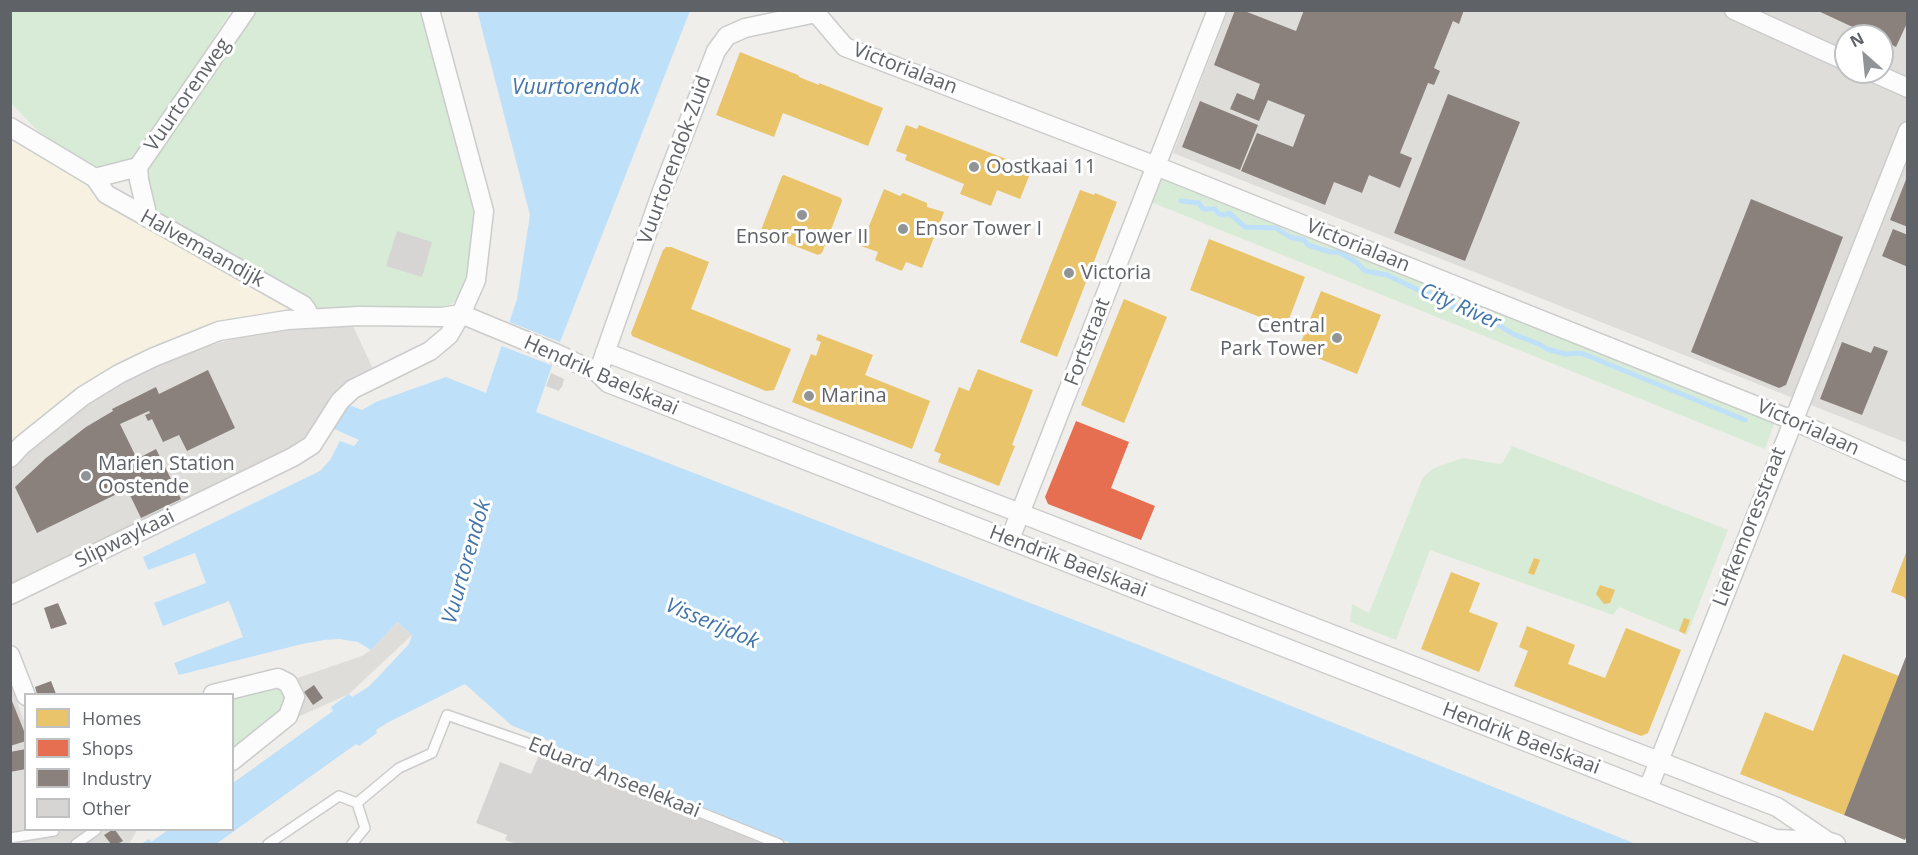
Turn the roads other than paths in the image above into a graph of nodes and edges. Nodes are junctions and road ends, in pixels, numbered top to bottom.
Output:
1 (246, 10) edge
2 (430, 10) edge
3 (1216, 10) edge
4 (1734, 10) edge
5 (816, 13) joint
6 (1834, 55) edge
7 (1894, 82) edge
8 (1908, 88) edge
9 (10, 127) edge
10 (1908, 131) edge
11 (1156, 166) junction
12 (138, 167) junction
13 (95, 177) junction
14 (148, 218) junction
15 (461, 314) junction
16 (308, 319) junction
17 (605, 352) junction
18 (598, 373) junction
19 (1792, 420) junction
20 (10, 458) edge
21 (1908, 472) edge
22 (1021, 513) junction
23 (1010, 539) junction
24 (10, 595) edge
25 (10, 655) edge
26 (25, 693) edge
27 (217, 693) edge
28 (234, 759) edge
29 (1658, 761) junction
30 (1647, 789) junction
31 (357, 803) junction
32 (54, 831) edge
33 (95, 831) edge
34 (10, 838) edge
35 (1831, 843) edge
36 (76, 844) edge
37 (268, 844) edge
38 (352, 844) edge
39 (779, 844) edge

1 - 12 street, Vuurtorenweg
2 - 15 street, Slipwaykaai
3 - 11 street, Fortstraat
4 - 6 street
5 - 11 street, Victorialaan
5 - 17 street, Vuurtorendok-Zuid
7 - 8 street
9 - 13 street, Halvemaandijk
10 - 19 street, Liefkemoresstraat
11 - 19 street, Victorialaan
11 - 22 street, Fortstraat
12 - 13 street
12 - 14 street, Vuurtorenweg
13 - 14 street, Halvemaandijk
14 - 16 street, Halvemaandijk
15 - 16 street
15 - 18 street, Hendrik Baelskaai
15 - 24 street, Slipwaykaai
16 - 20 street
17 - 18 street, Vuurtorendok-Zuid
17 - 22 street, Hendrik Baelskaai
18 - 23 street, Hendrik Baelskaai
19 - 21 street, Victorialaan
19 - 29 street, Liefkemoresstraat
22 - 23 street, Fortstraat
22 - 29 street, Hendrik Baelskaai
23 - 30 street, Hendrik Baelskaai
25 - 26 street
27 - 28 street
29 - 30 street, Liefkemoresstraat
29 - 35 street, Hendrik Baelskaai
30 - 35 street, Hendrik Baelskaai
31 - 37 lane
31 - 38 lane
31 - 39 lane, Eduard Anseelekaai
32 - 34 lane
33 - 36 lane

